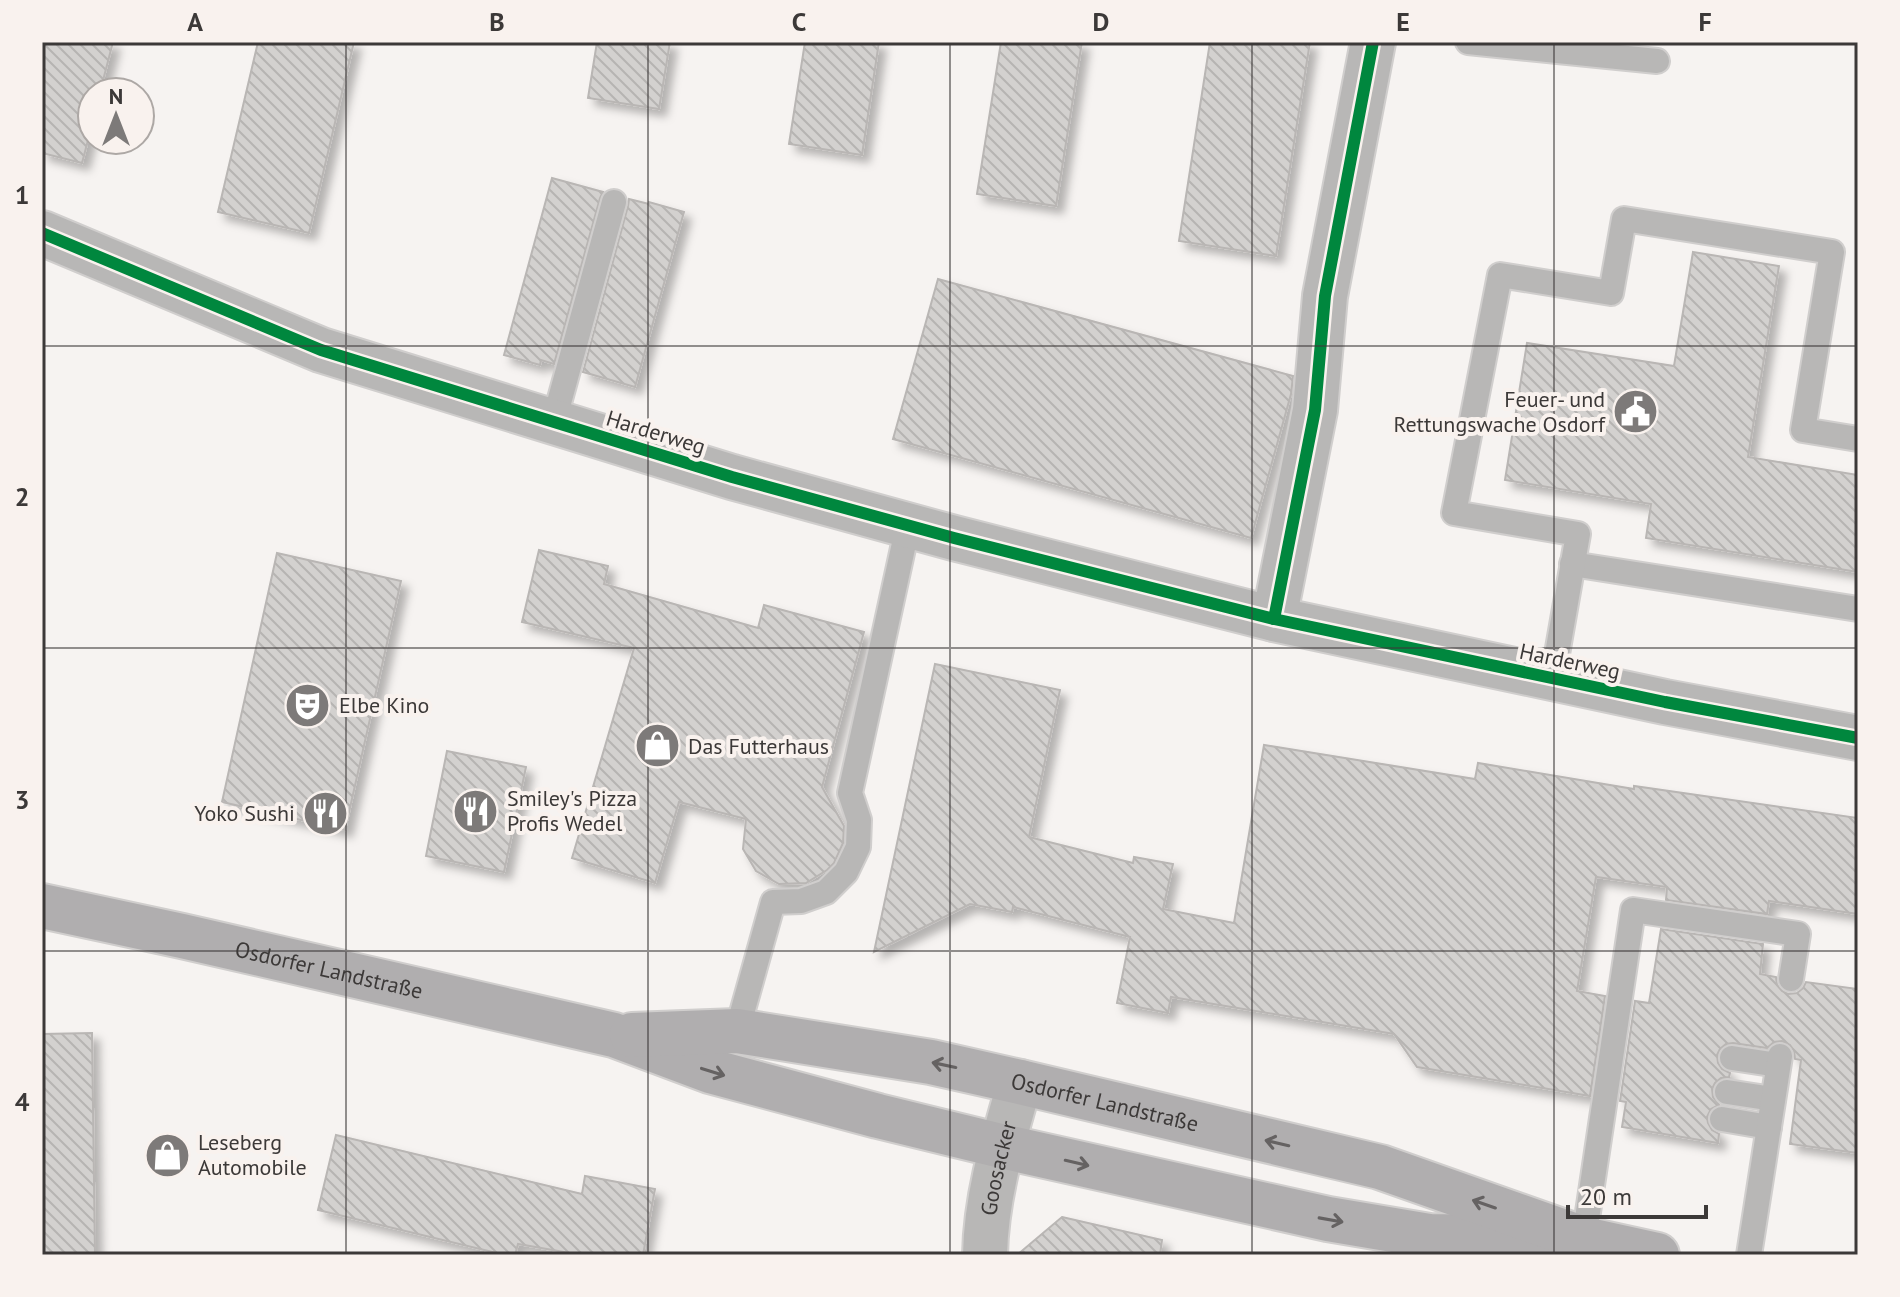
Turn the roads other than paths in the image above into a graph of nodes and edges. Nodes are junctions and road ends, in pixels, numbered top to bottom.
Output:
1 (1373, 42) edge
2 (1468, 42) edge
3 (1657, 61) dead end
4 (614, 202) dead end
5 (42, 233) edge
6 (554, 421) junction
7 (1858, 439) edge
8 (908, 525) junction
9 (1572, 564) junction
10 (1858, 609) edge
11 (1274, 619) junction
12 (1553, 677) junction
13 (1858, 738) edge
14 (42, 906) edge
15 (1791, 979) dead end
16 (737, 1031) junction
17 (614, 1035) junction
18 (1732, 1058) dead end
19 (1020, 1082) junction
20 (1727, 1092) dead end
21 (1773, 1099) junction
22 (1722, 1119) dead end
23 (1769, 1127) junction
24 (1001, 1146) junction
25 (1584, 1239) junction
26 (985, 1255) edge
27 (1657, 1255) edge
28 (1749, 1255) edge

1 - 11 street
2 - 3 lane
4 - 6 lane
5 - 6 street, Harderweg
6 - 8 street, Harderweg
7 - 9 lane
8 - 11 street, Harderweg
8 - 16 lane
9 - 10 lane
9 - 12 lane
11 - 12 street, Harderweg
12 - 13 street, Harderweg
14 - 17 main road, Osdorfer Landstraße
15 - 25 lane
16 - 17 main road, Osdorfer Landstraße
19 -> 16 main road, Osdorfer Landstraße
17 -> 24 main road, Osdorfer Landstraße
18 - 21 lane
19 - 24 street, Goosacker
25 -> 19 main road, Osdorfer Landstraße
20 - 21 lane
21 - 23 lane
22 - 23 lane
23 - 28 lane
24 -> 25 main road, Osdorfer Landstraße
24 - 26 street, Goosacker
25 - 27 main road, Osdorfer Landstraße

